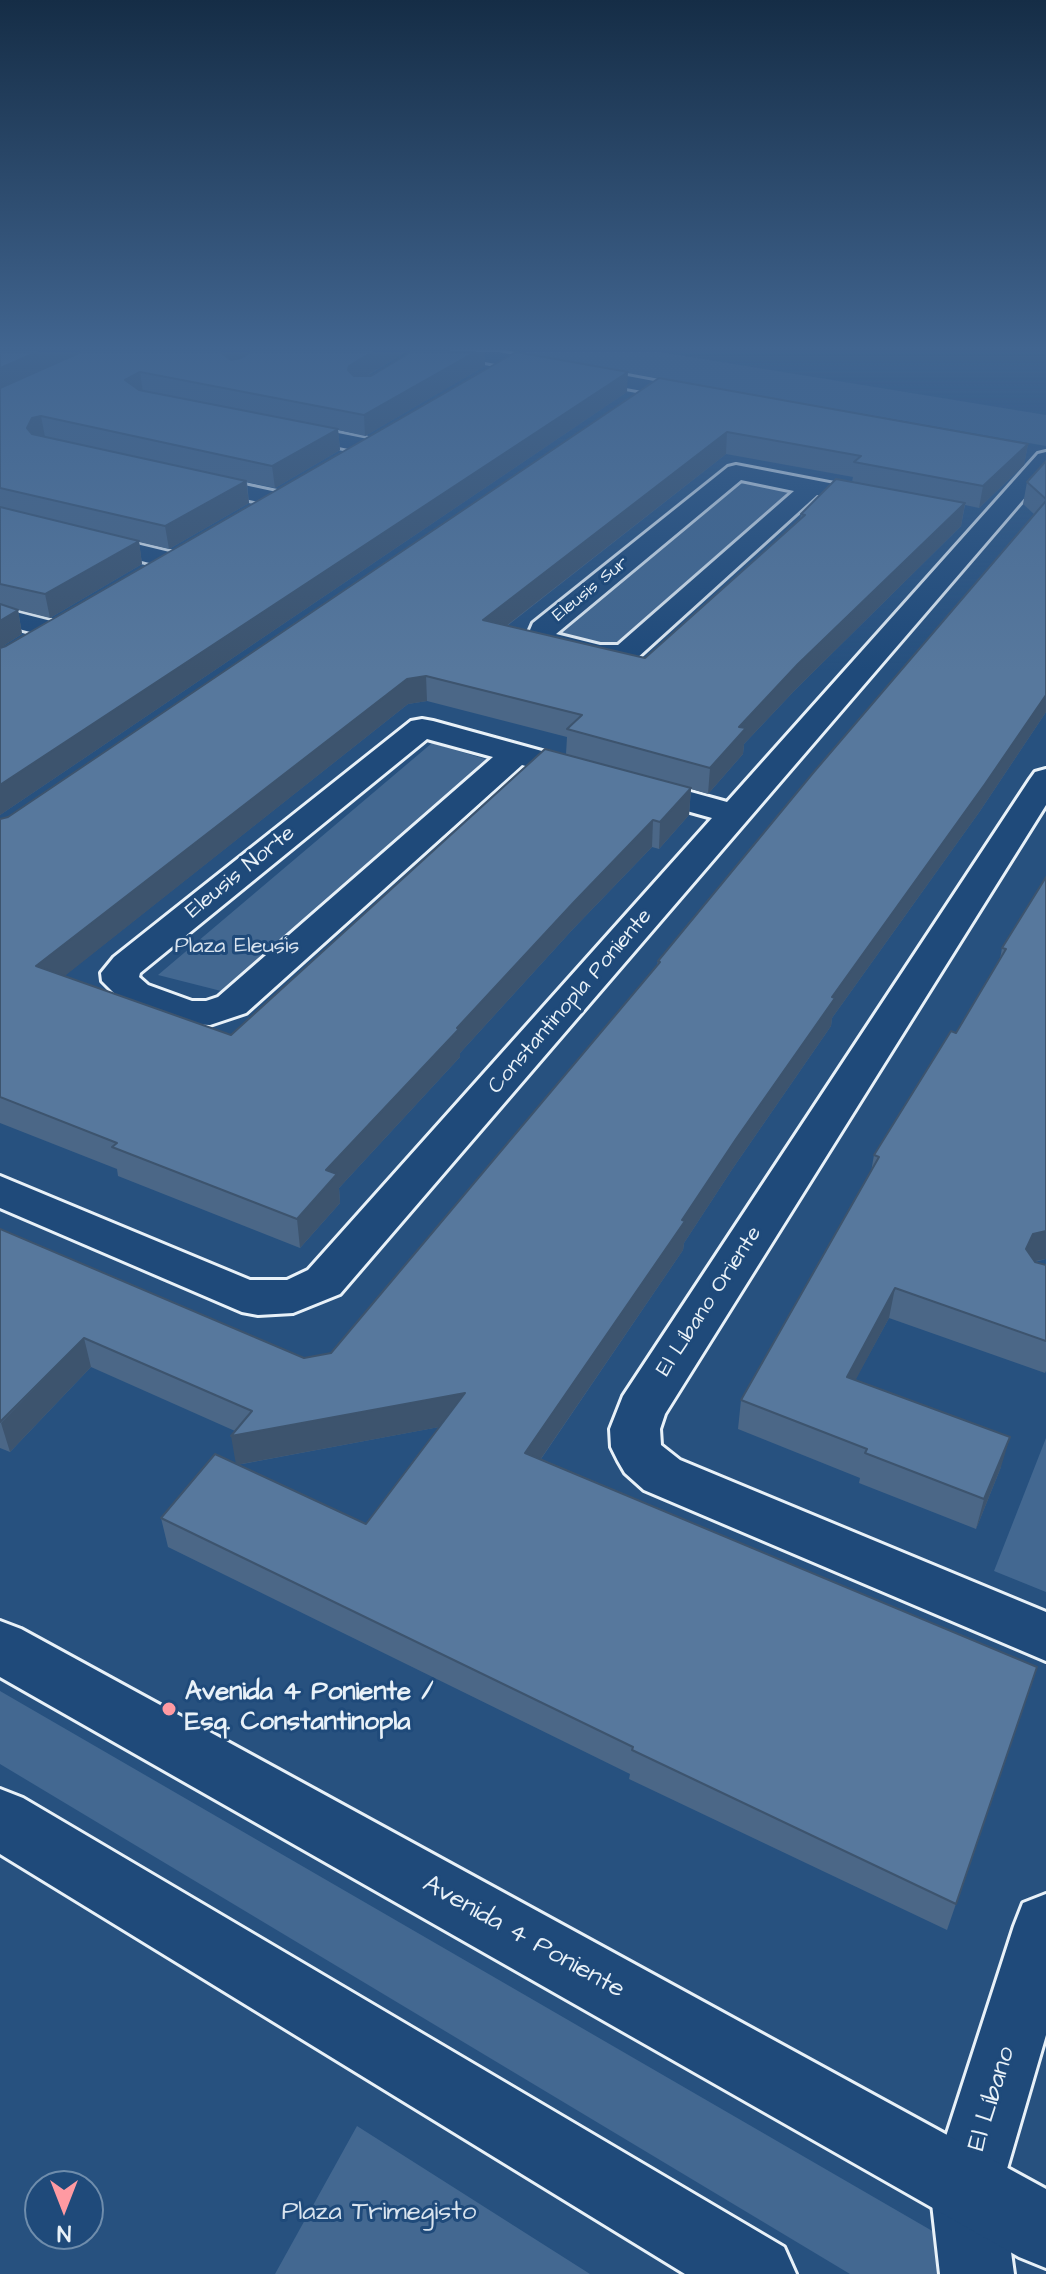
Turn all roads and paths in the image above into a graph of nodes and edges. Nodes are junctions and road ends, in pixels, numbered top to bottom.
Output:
1 (347, 458) edge
2 (1034, 458) edge
3 (342, 461) edge
4 (169, 475) edge
5 (303, 484) edge
6 (812, 487) junction
7 (277, 499) junction
8 (905, 504) edge
9 (251, 515) edge
10 (0, 518) edge
11 (199, 545) edge
12 (173, 561) junction
13 (146, 576) edge
14 (80, 615) edge
15 (0, 616) edge
16 (53, 630) junction
17 (27, 646) edge
18 (516, 754) junction
19 (1046, 779) edge
20 (735, 814) junction
21 (0, 1191) edge
22 (1046, 1637) edge
23 (0, 1647) edge
24 (0, 1819) edge
25 (1046, 1926) edge
26 (966, 2186) junction
27 (1046, 2230) edge
28 (757, 2274) edge
29 (977, 2274) edge

1 - 3 street
2 - 20 street, Constantinopla Poniente
4 - 7 street
5 - 7 street
6 - 6 street, Eleusis Sur
6 - 8 street, Eleusis Sur
7 - 9 street
10 - 12 street
11 - 12 street
12 - 13 street
14 - 16 street
15 - 16 street
16 - 17 street
18 - 18 street, Eleusis Norte
18 - 20 street, Eleusis Norte
19 - 22 street, El Líbano Oriente
20 - 21 street, Constantinopla Poniente
23 - 26 street, Avenida 4 Poniente
24 - 28 street
25 - 26 street, El Líbano
26 - 27 street, Avenida 4 Poniente
26 - 29 street, El Líbano

